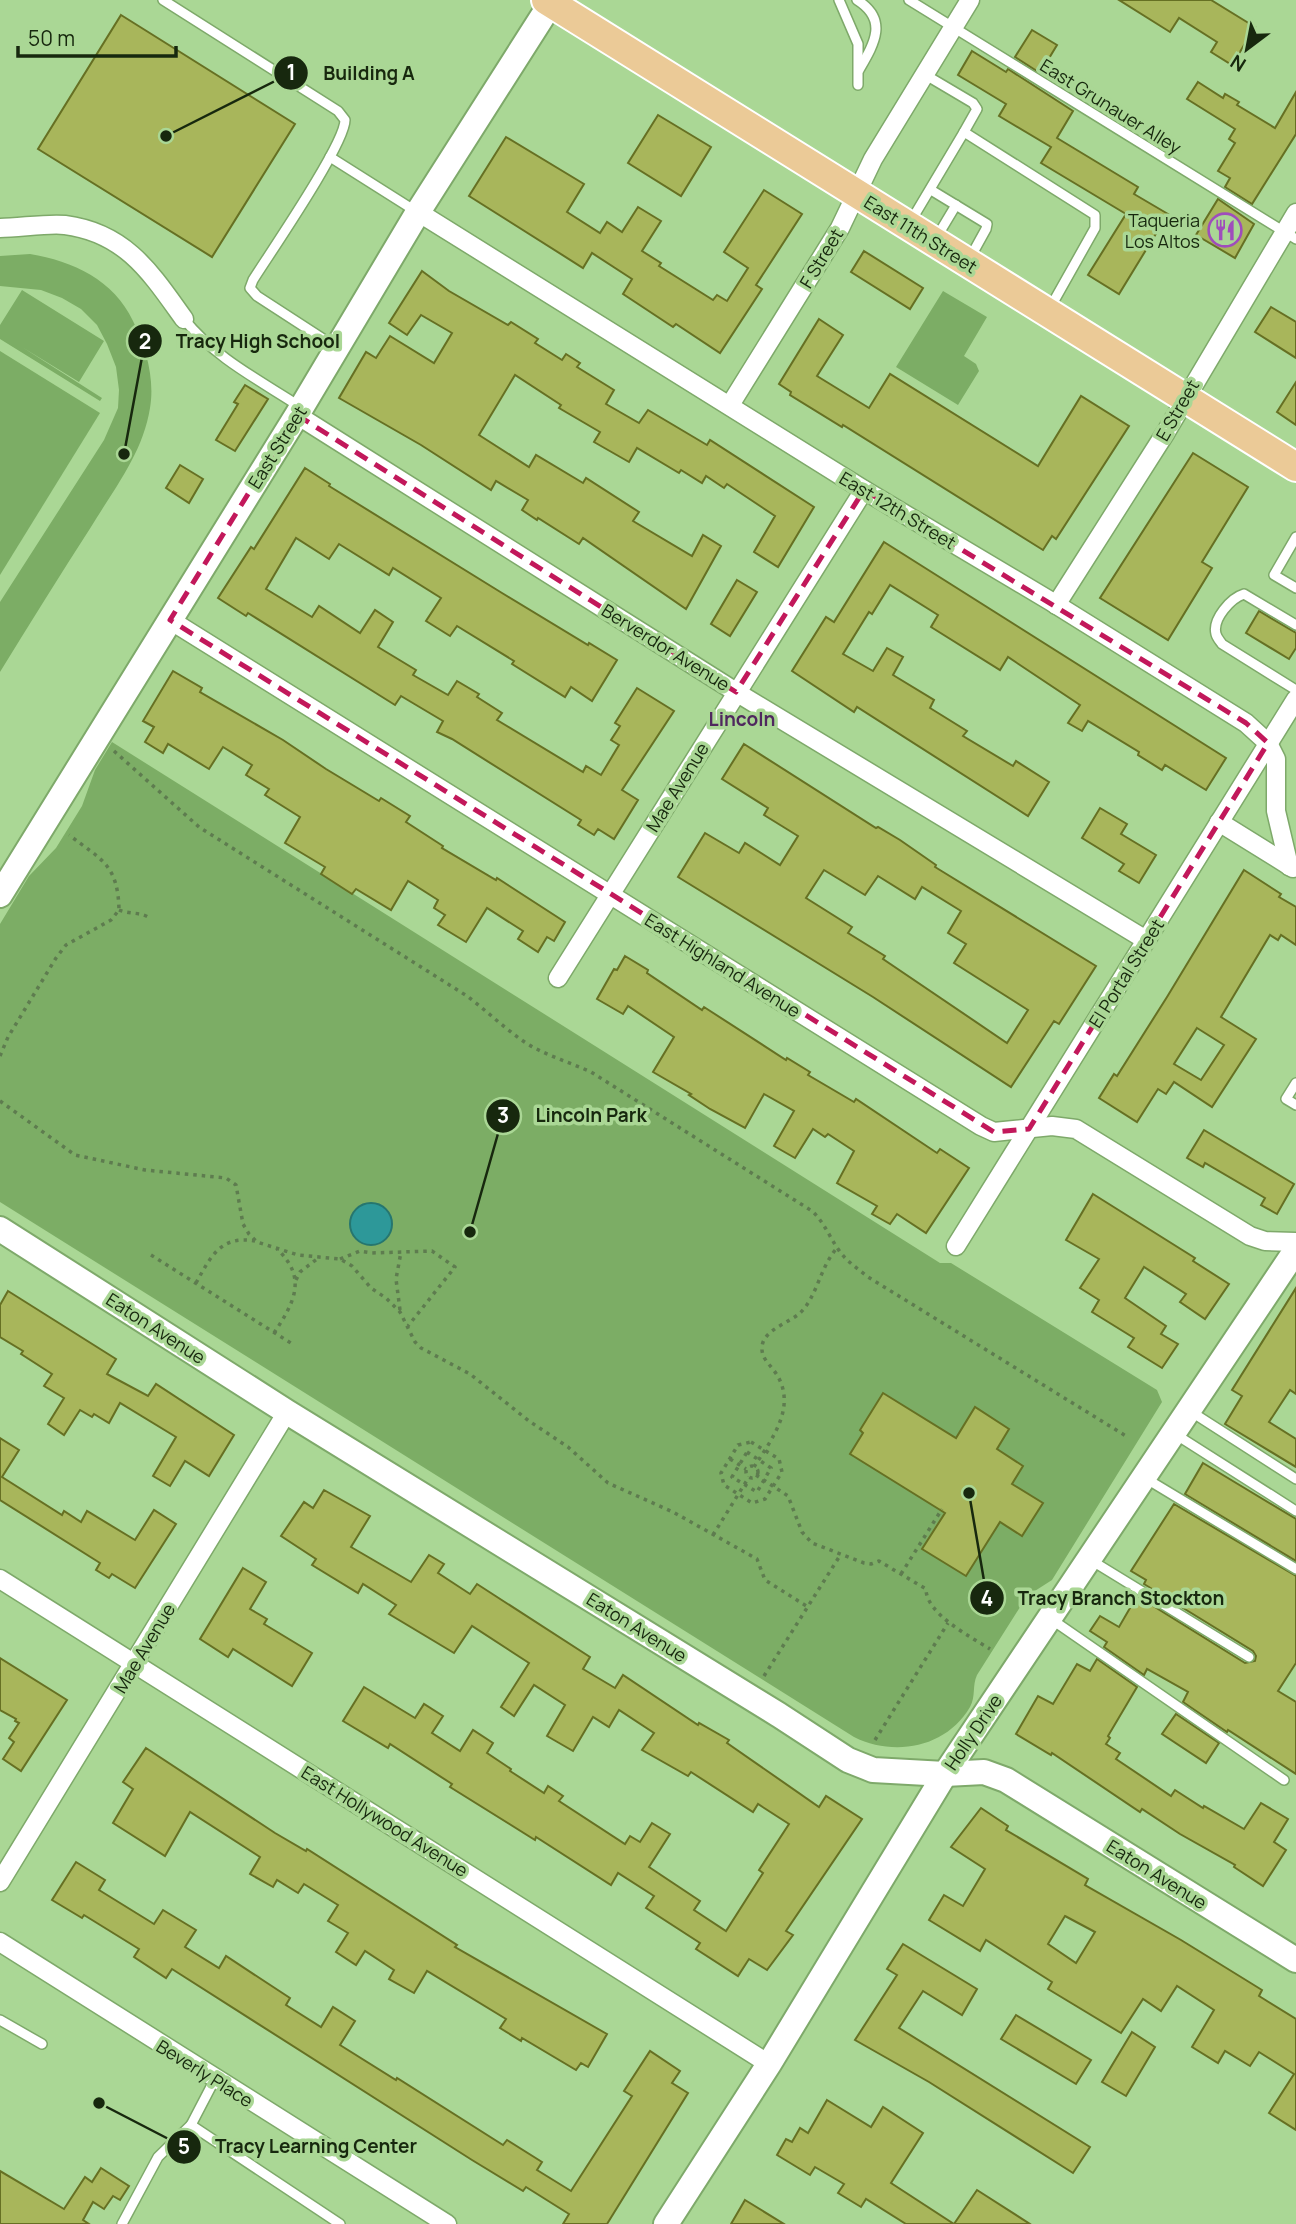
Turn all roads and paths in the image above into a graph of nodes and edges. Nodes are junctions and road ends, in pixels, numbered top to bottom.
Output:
1 (163, 0) edge
2 (839, 0) edge
3 (857, 0) edge
4 (909, 0) edge
5 (970, 0) edge
6 (550, 1) edge
7 (954, 27) junction
8 (858, 71) junction
9 (924, 75) junction
10 (858, 85) dead end
11 (964, 132) junction
12 (330, 157) junction
13 (931, 190) junction
14 (856, 193) junction
15 (956, 205) junction
16 (418, 212) junction
17 (1296, 213) edge
18 (908, 226) junction
19 (0, 228) edge
20 (1290, 235) edge
21 (934, 242) junction
22 (967, 263) junction
23 (1047, 313) junction
24 (184, 319) joint
25 (337, 348) junction
26 (1184, 397) junction
27 (730, 405) junction
28 (299, 412) junction
29 (1296, 467) edge
30 (864, 490) junction
31 (1296, 537) edge
32 (1296, 588) edge
33 (1056, 605) junction
34 (170, 620) junction
35 (1296, 625) edge
36 (1296, 690) edge
37 (736, 691) junction
38 (1296, 699) edge
39 (1268, 743) junction
40 (112, 749) dead end
41 (1219, 822) junction
42 (69, 835) dead end
43 (1293, 868) edge
44 (610, 894) junction
45 (0, 895) edge
46 (119, 910) junction
47 (148, 917) dead end
48 (1146, 940) junction
49 (558, 978) dead end
50 (0, 1056) edge
51 (1296, 1083) edge
52 (0, 1101) edge
53 (1296, 1105) edge
54 (1029, 1129) junction
55 (0, 1229) edge
56 (257, 1241) junction
57 (1296, 1242) edge
58 (956, 1246) dead end
59 (275, 1247) junction
60 (837, 1248) junction
61 (1296, 1250) edge
62 (401, 1252) junction
63 (151, 1255) dead end
64 (320, 1258) junction
65 (341, 1259) junction
66 (296, 1282) junction
67 (196, 1284) junction
68 (400, 1312) junction
69 (408, 1326) junction
70 (274, 1333) junction
71 (294, 1345) dead end
72 (1188, 1410) junction
73 (287, 1412) junction
74 (1173, 1433) junction
75 (1126, 1436) dead end
76 (765, 1451) junction
77 (730, 1459) junction
78 (759, 1460) junction
79 (739, 1465) junction
80 (754, 1468) junction
81 (747, 1470) junction
82 (756, 1475) junction
83 (748, 1477) junction
84 (1144, 1477) junction
85 (1296, 1479) edge
86 (764, 1480) junction
87 (744, 1485) junction
88 (773, 1486) junction
89 (738, 1494) junction
90 (942, 1508) dead end
91 (1296, 1511) edge
92 (713, 1535) junction
93 (841, 1554) junction
94 (1089, 1559) junction
95 (1296, 1569) edge
96 (901, 1574) junction
97 (0, 1579) edge
98 (808, 1607) junction
99 (1050, 1618) junction
100 (948, 1623) junction
101 (990, 1649) dead end
102 (1249, 1657) dead end
103 (135, 1663) junction
104 (764, 1676) dead end
105 (875, 1740) dead end
106 (945, 1774) junction
107 (1284, 1780) dead end
108 (0, 1882) edge
109 (0, 1942) edge
110 (1295, 1958) edge
111 (0, 2020) edge
112 (42, 2044) dead end
113 (769, 2064) junction
114 (215, 2079) junction
115 (191, 2125) junction
116 (122, 2224) edge
117 (340, 2224) edge
118 (447, 2224) edge
119 (666, 2224) edge

1 - 12 lane
2 - 8 lane
3 - 8 lane
4 - 7 lane, East Grunauer Alley
5 - 7 street, F Street
6 - 14 main road, East 11th Street
6 - 16 street, East Street
7 - 9 street, F Street
7 - 20 lane, East Grunauer Alley
8 - 10 lane
9 - 11 lane
9 - 14 street, F Street
11 - 13 lane
11 - 23 lane
12 - 16 lane
12 - 25 lane
13 - 15 lane
13 - 18 lane
14 - 18 main road, East 11th Street
14 - 27 street, F Street
15 - 21 lane
15 - 22 lane
16 - 25 street, East Street
16 - 27 street, East 12th Street
17 - 20 street, E Street
18 - 21 main road, East 11th Street
19 - 24 street
20 - 26 street, E Street
21 - 22 main road, East 11th Street
22 - 23 main road, East 11th Street
23 - 26 main road, East 11th Street
24 - 28 lane
25 - 28 street, East Street
26 - 29 main road, East 11th Street
26 - 33 street, E Street
27 - 30 street, East 12th Street
28 - 34 street, East Street
28 - 37 street, Berverdor Avenue
30 - 33 street, East 12th Street
30 - 37 street, Mae Avenue
31 - 32 lane
33 - 39 street, East 12th Street
34 - 44 street, East Highland Avenue
34 - 45 street, East Street
35 - 36 lane
37 - 44 street, Mae Avenue
37 - 48 street, Berverdor Avenue
38 - 39 street, El Portal Street
39 - 41 street, El Portal Street
39 - 43 street
40 - 60 path
41 - 43 street
41 - 48 street, El Portal Street
42 - 46 path
44 - 49 street, Mae Avenue
44 - 54 street, East Highland Avenue
46 - 47 path
46 - 50 path
48 - 54 street, El Portal Street
51 - 53 lane
52 - 56 path
54 - 57 street, East Highland Avenue
54 - 58 street, El Portal Street
55 - 73 street, Eaton Avenue
56 - 59 path
56 - 67 path
59 - 64 path
59 - 66 path
60 - 75 path
60 - 76 path
61 - 72 street, Holly Drive
62 - 65 path
62 - 68 path
62 - 69 path
63 - 67 path
64 - 65 path
64 - 66 path
65 - 68 path
66 - 70 path
67 - 70 path
68 - 69 path
69 - 92 path
70 - 71 path
72 - 74 street, Holly Drive
72 - 85 lane
73 - 103 street, Mae Avenue
73 - 106 street, Eaton Avenue
74 - 84 street, Holly Drive
74 - 91 lane
76 - 77 path
76 - 78 path
76 - 88 path
77 - 79 path
77 - 89 path
78 - 79 path
78 - 80 path
78 - 86 path
79 - 81 path
79 - 87 path
80 - 81 path
80 - 82 path
81 - 83 path
82 - 83 path
82 - 86 path
83 - 87 path
84 - 94 street, Holly Drive
84 - 95 lane
86 - 87 path
86 - 88 path
87 - 89 path
88 - 89 path
88 - 93 path
89 - 92 path
90 - 96 path
92 - 98 path
93 - 96 path
93 - 98 path
94 - 99 street, Holly Drive
94 - 102 lane
96 - 100 path
97 - 103 street, East Hollywood Avenue
98 - 104 path
99 - 106 street, Holly Drive
99 - 107 lane
100 - 101 path
100 - 105 path
103 - 108 street, Mae Avenue
103 - 113 street, East Hollywood Avenue
106 - 110 street, Eaton Avenue
106 - 113 street, Holly Drive
109 - 114 street, Beverly Place
111 - 112 lane
113 - 119 street, Holly Drive
114 - 115 lane
114 - 118 street, Beverly Place
115 - 116 lane
115 - 117 lane

